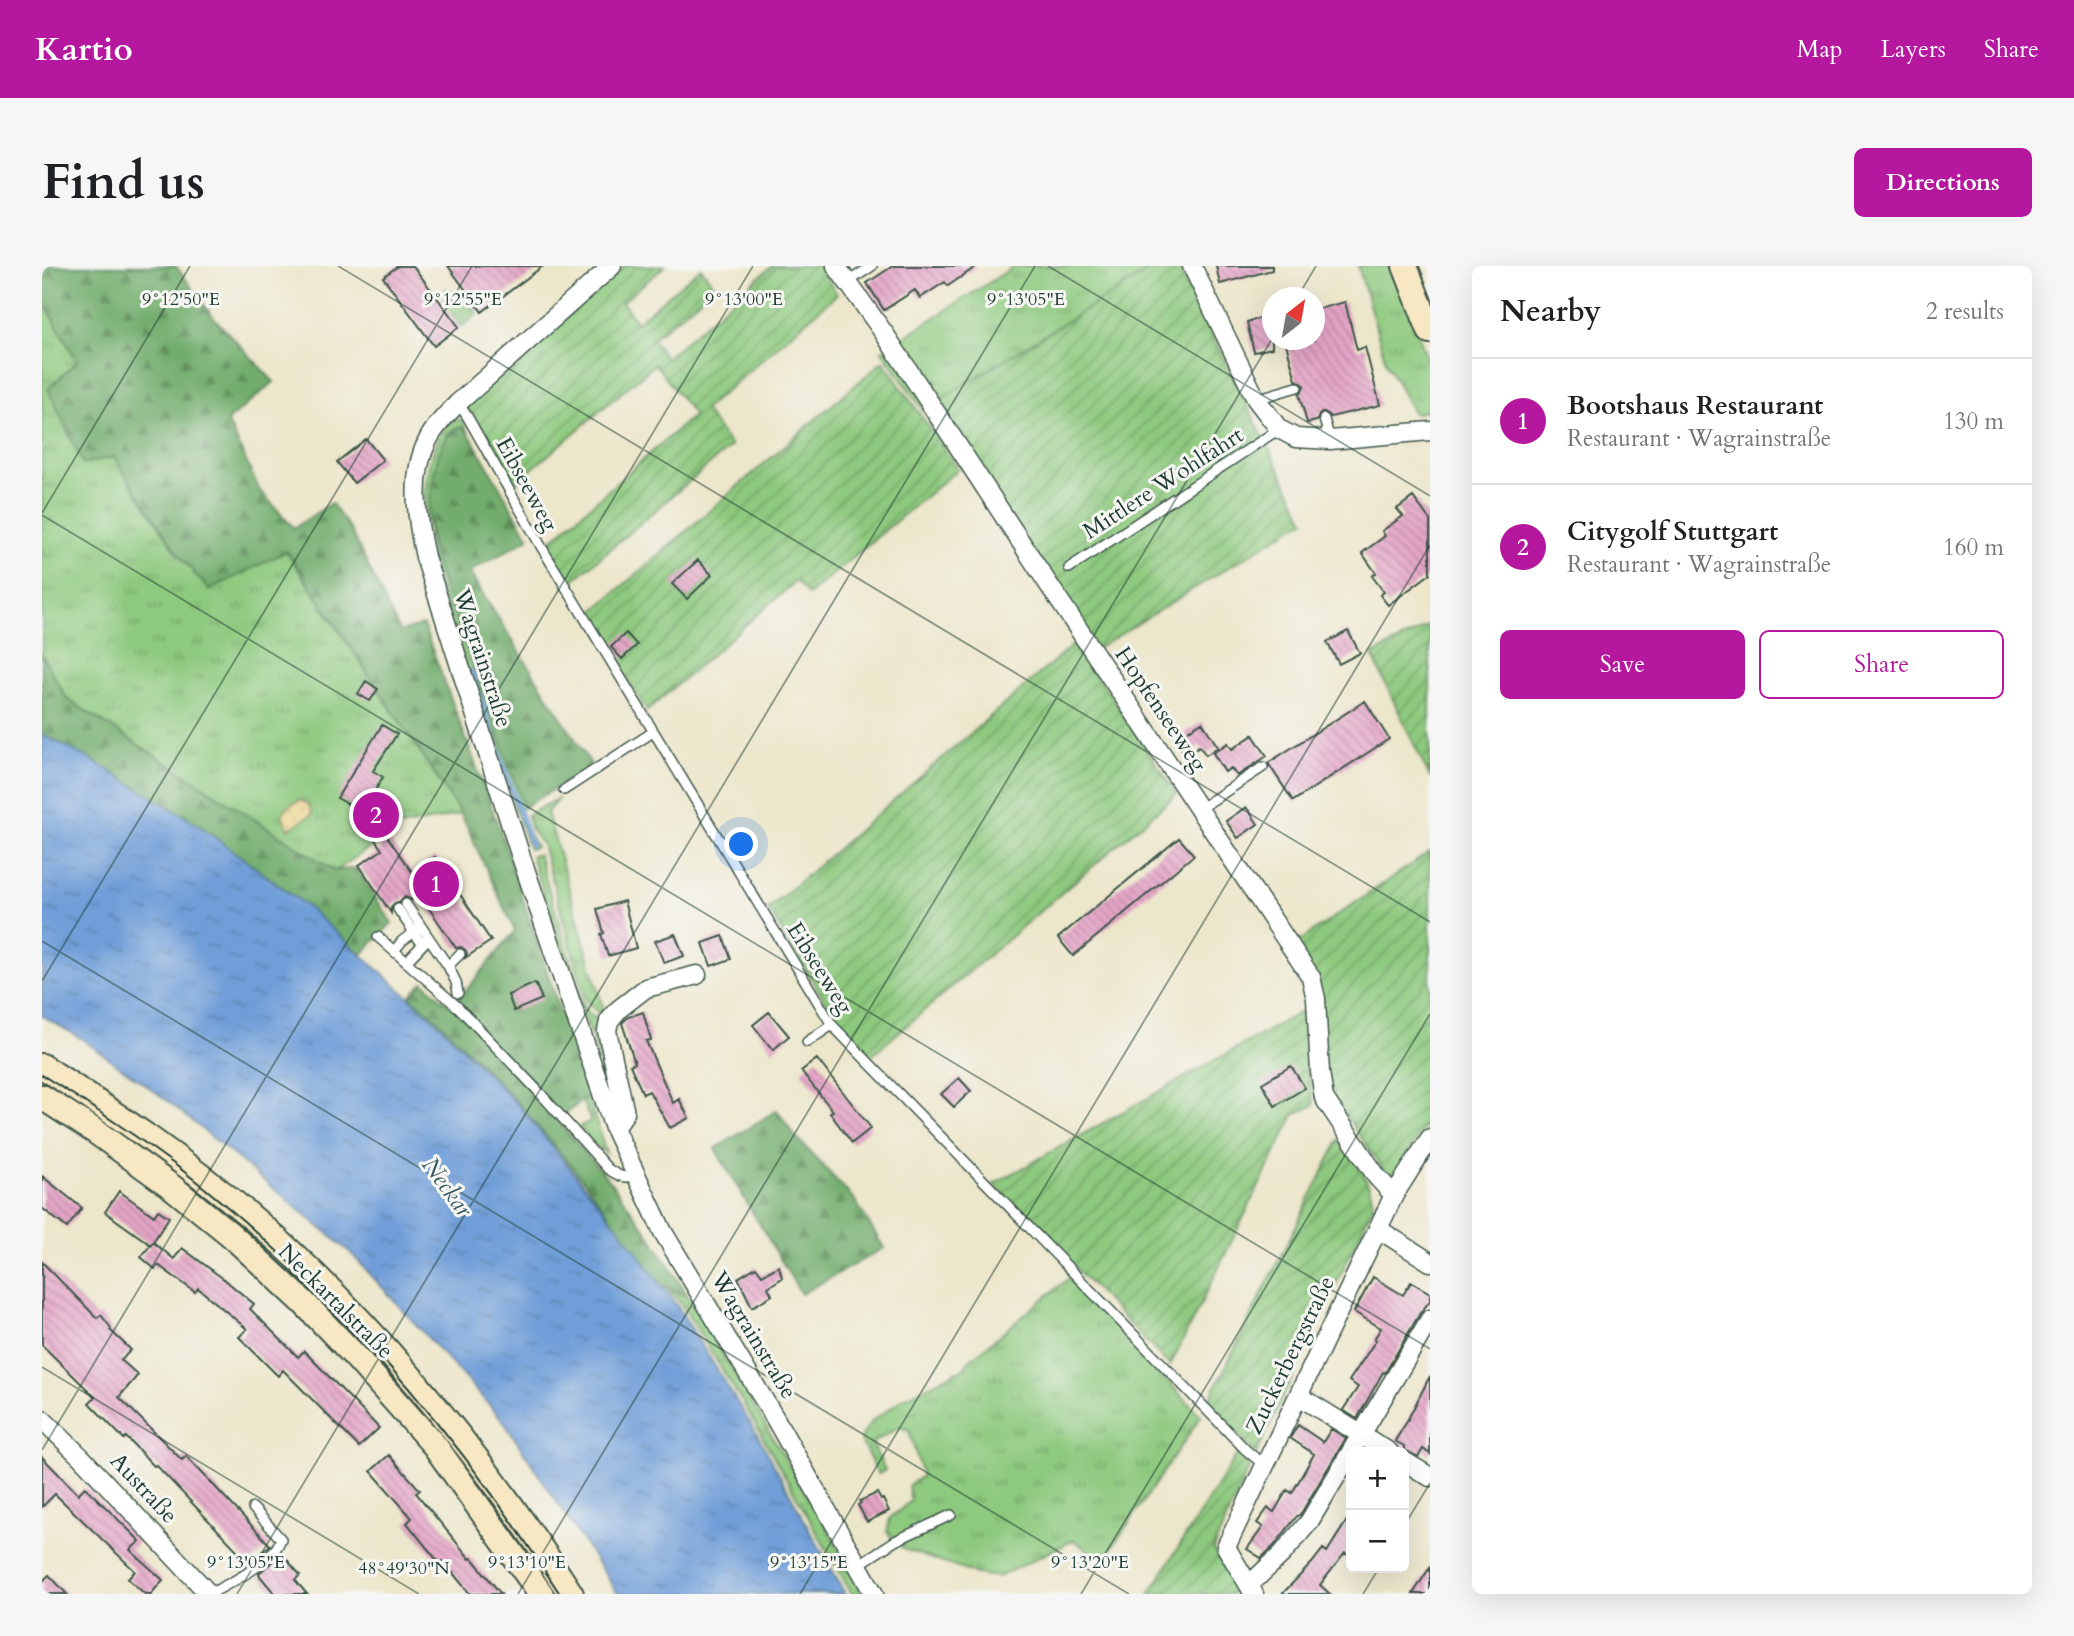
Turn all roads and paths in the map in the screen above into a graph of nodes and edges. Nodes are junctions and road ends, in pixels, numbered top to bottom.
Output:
1 (612, 266) edge
2 (836, 266) edge
3 (872, 266) edge
4 (1192, 266) edge
5 (1405, 266) edge
6 (848, 282) junction
7 (1430, 331) edge
8 (1297, 387) dead end
9 (1256, 399) junction
10 (458, 403) junction
11 (1324, 419) dead end
12 (1279, 429) junction
13 (1430, 431) edge
14 (1330, 440) junction
15 (1069, 568) dead end
16 (653, 732) junction
17 (1263, 766) dead end
18 (564, 790) dead end
19 (1199, 809) junction
20 (402, 906) dead end
21 (418, 929) junction
22 (378, 937) dead end
23 (426, 942) junction
24 (394, 951) junction
25 (460, 954) dead end
26 (407, 962) junction
27 (448, 966) junction
28 (697, 975) dead end
29 (458, 993) dead end
30 (832, 1025) junction
31 (807, 1042) dead end
32 (42, 1066) edge
33 (42, 1097) edge
34 (614, 1128) junction
35 (1430, 1138) edge
36 (635, 1175) junction
37 (1394, 1195) junction
38 (1378, 1229) junction
39 (1430, 1262) edge
40 (1430, 1319) edge
41 (1299, 1396) junction
42 (42, 1419) edge
43 (1361, 1435) junction
44 (1381, 1447) edge
45 (1409, 1464) edge
46 (1264, 1465) junction
47 (1430, 1477) edge
48 (253, 1508) dead end
49 (951, 1515) dead end
50 (858, 1565) junction
51 (1252, 1590) edge
52 (209, 1594) edge
53 (541, 1594) edge
54 (571, 1594) edge
55 (874, 1594) edge

1 - 10 street, Wagrainstraße
2 - 6 street, Hopfenseeweg
3 - 6 lane
4 - 9 street
5 - 7 main road
6 - 19 street, Hopfenseeweg
8 - 9 lane
9 - 12 street
10 - 16 lane, Eibseeweg
10 - 34 street, Wagrainstraße
11 - 14 lane
12 - 14 street
12 - 15 lane, Mittlere Wohlfahrt
13 - 14 street
16 - 18 lane
16 - 30 lane, Eibseeweg
17 - 19 lane
19 - 37 street, Hopfenseeweg
20 - 21 lane
21 - 23 lane
21 - 24 lane
22 - 24 lane
23 - 26 lane
23 - 27 lane
24 - 26 lane
25 - 27 lane
26 - 36 lane
27 - 29 lane
28 - 34 street
30 - 31 lane
30 - 46 lane, Eibseeweg
32 - 54 main road, Neckartalstraße
33 - 53 main road, Neckartalstraße
34 - 36 street, Wagrainstraße
35 - 37 street, Zuckerbergstraße
36 - 50 street, Wagrainstraße
37 - 38 street, Zuckerbergstraße
38 - 39 street
38 - 41 street, Zuckerbergstraße
40 - 43 street
41 - 43 street
41 - 46 street, Zuckerbergstraße
42 - 52 street, Austraße
43 - 44 street
43 - 51 street
45 - 47 street
46 - 51 street, Zuckerbergstraße
48 - 52 lane
49 - 50 lane
50 - 55 street, Wagrainstraße

